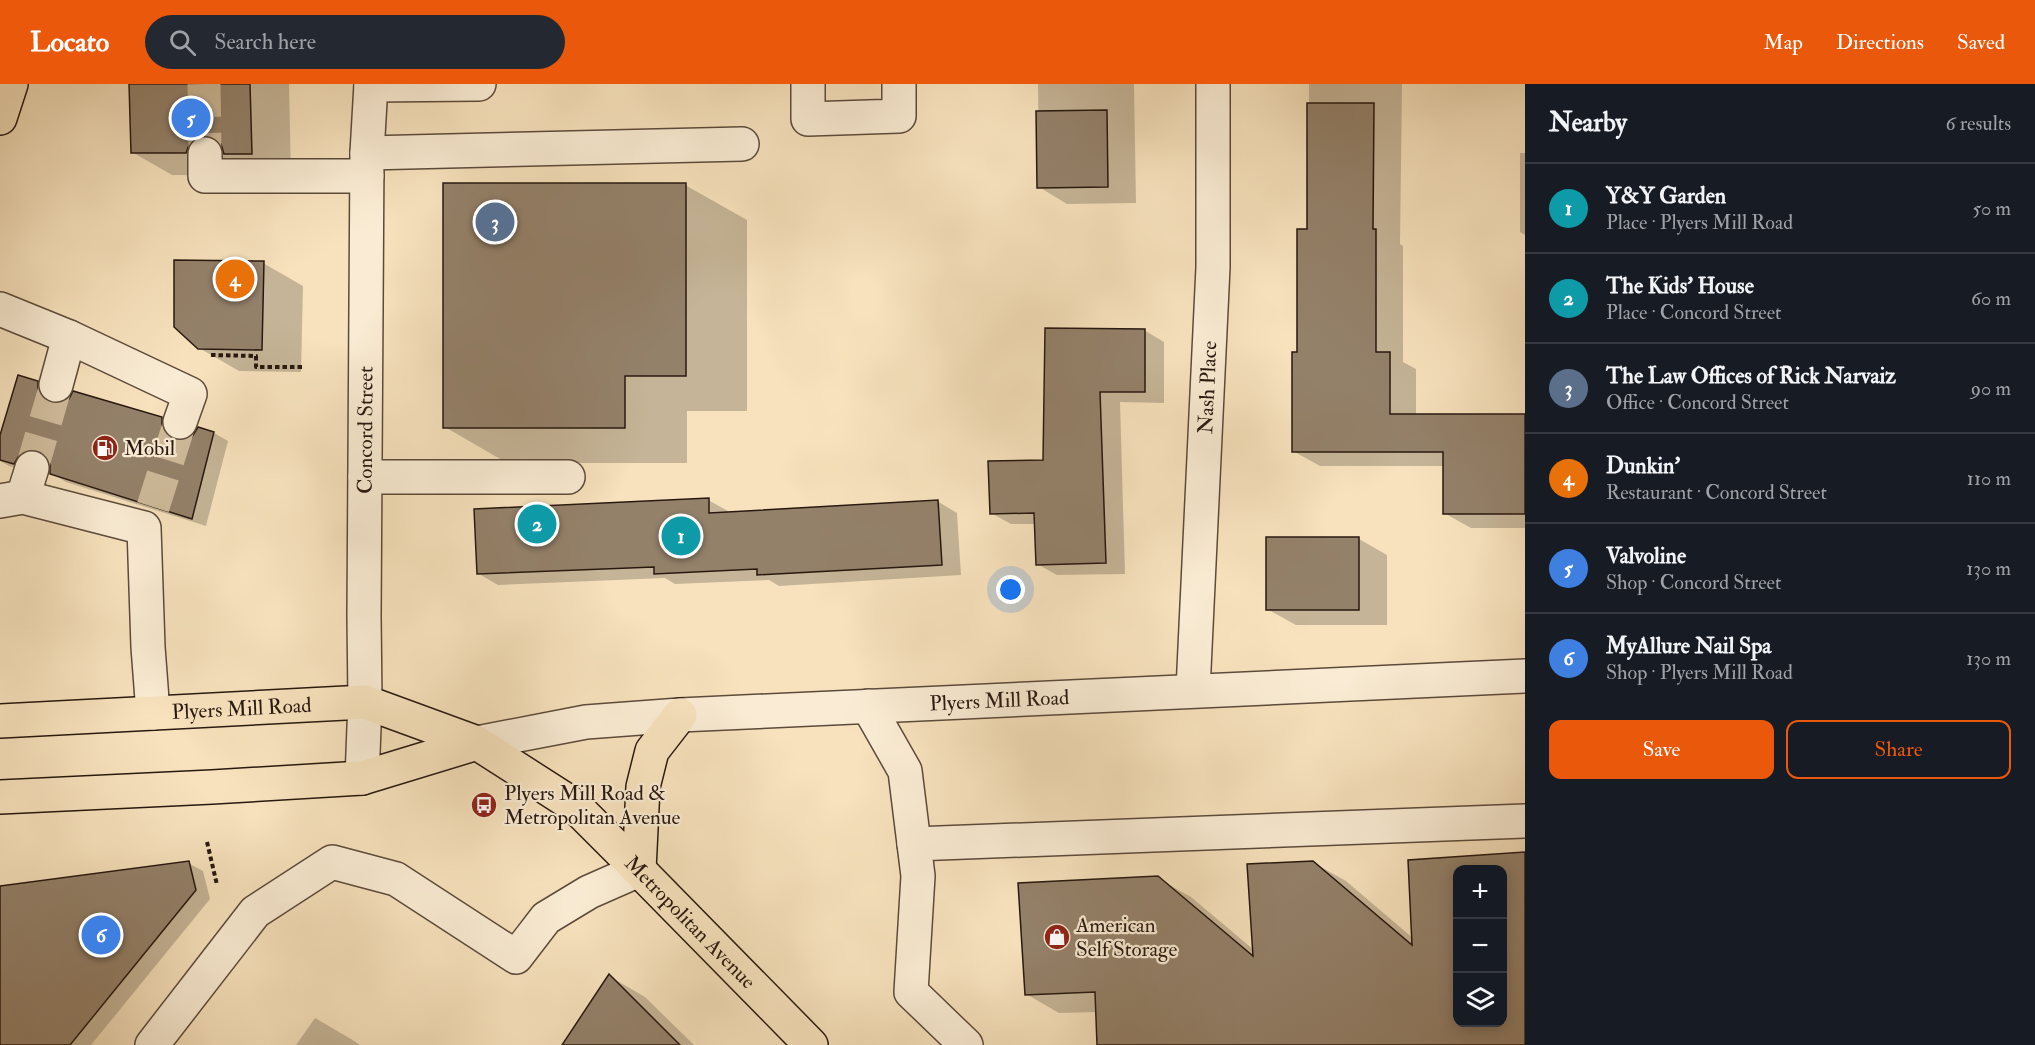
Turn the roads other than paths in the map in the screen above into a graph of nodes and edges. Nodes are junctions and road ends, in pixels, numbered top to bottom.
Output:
1 (11, 84) edge
2 (479, 84) edge
3 (808, 84) edge
4 (899, 84) edge
5 (1213, 84) edge
6 (371, 85) edge
7 (0, 118) edge
8 (742, 144) dead end
9 (205, 153) tunnel mouth
10 (367, 164) junction
11 (0, 309) edge
12 (69, 337) junction
13 (56, 385) tunnel mouth
14 (180, 422) tunnel mouth
15 (365, 477) junction
16 (568, 477) dead end
17 (18, 489) edge
18 (1525, 676) edge
19 (1193, 690) junction
20 (365, 702) junction
21 (868, 706) junction
22 (153, 713) junction
23 (680, 715) junction
24 (0, 721) edge
25 (477, 743) junction
26 (362, 778) junction
27 (0, 797) edge
28 (1525, 821) edge
29 (914, 844) junction
30 (639, 870) junction
31 (152, 1045) edge
32 (811, 1045) edge
33 (966, 1045) edge

1 - 7 main road
2 - 6 street
3 - 4 street
5 - 19 street, Nash Place
6 - 10 street, Concord Street
8 - 10 street
9 - 10 street
10 - 15 street, Concord Street
11 - 12 street
12 - 13 street
12 - 14 street
15 - 16 street
15 - 20 street, Concord Street
17 - 22 street
18 - 19 street, Plyers Mill Road
19 - 21 street, Plyers Mill Road
20 - 22 main road, Plyers Mill Road
20 - 25 main road, Plyers Mill Road
20 - 26 street, Concord Street
21 - 23 street, Plyers Mill Road
21 - 29 street
22 - 24 main road, Plyers Mill Road
23 - 25 street, Plyers Mill Road
23 - 30 main road
25 - 26 main road, Plyers Mill Road
25 - 30 main road, Metropolitan Avenue
26 - 27 main road, Plyers Mill Road
28 - 29 street
29 - 33 street
30 - 31 street
30 - 32 main road, Metropolitan Avenue

